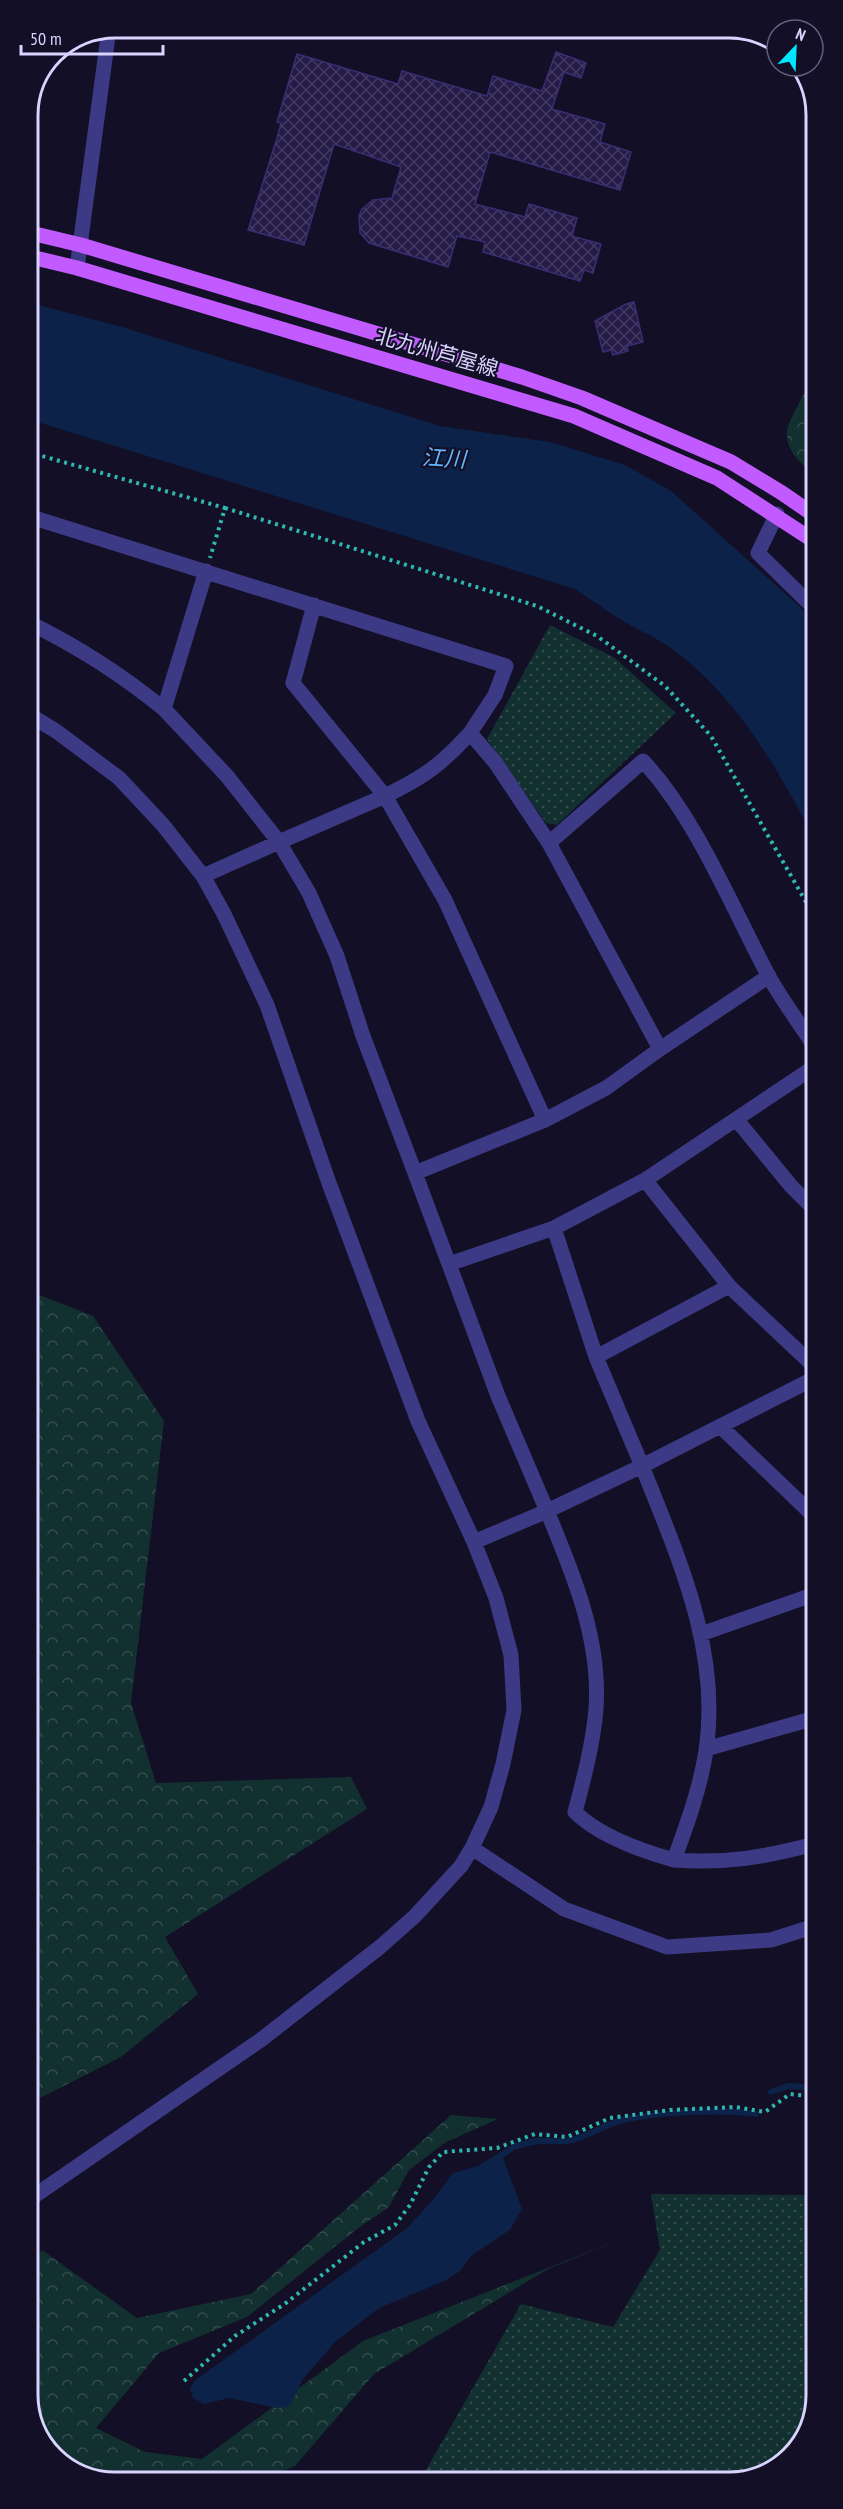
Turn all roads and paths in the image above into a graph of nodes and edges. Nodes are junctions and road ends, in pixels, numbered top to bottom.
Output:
1 (108, 38) edge
2 (38, 235) edge
3 (81, 245) junction
4 (38, 259) edge
5 (77, 268) junction
6 (38, 455) edge
7 (225, 508) junction
8 (806, 510) edge
9 (777, 514) junction
10 (38, 519) edge
11 (806, 535) edge
12 (206, 571) junction
13 (806, 600) edge
14 (314, 605) junction
15 (38, 627) edge
16 (164, 709) junction
17 (38, 720) edge
18 (470, 733) junction
19 (385, 796) junction
20 (279, 842) junction
21 (549, 843) junction
22 (203, 876) junction
23 (806, 902) edge
24 (769, 976) junction
25 (806, 1034) edge
26 (660, 1049) junction
27 (806, 1072) edge
28 (736, 1119) junction
29 (545, 1120) junction
30 (415, 1173) junction
31 (645, 1180) junction
32 (806, 1202) edge
33 (554, 1228) junction
34 (449, 1264) junction
35 (729, 1286) junction
36 (596, 1357) junction
37 (806, 1359) edge
38 (806, 1383) edge
39 (720, 1426) junction
40 (642, 1466) junction
41 (806, 1508) edge
42 (547, 1511) junction
43 (474, 1542) junction
44 (806, 1597) edge
45 (701, 1634) junction
46 (806, 1721) edge
47 (706, 1749) junction
48 (806, 1846) edge
49 (472, 1848) junction
50 (674, 1860) junction
51 (806, 1929) edge
52 (806, 2096) edge
53 (38, 2193) edge
54 (184, 2381) dead end

1 - 3 street
2 - 3 main road, 北九州芦屋線
3 - 5 street
3 - 8 main road, 北九州芦屋線
4 - 5 main road, 北九州芦屋線
5 - 9 main road, 北九州芦屋線
6 - 7 path
7 - 12 path
7 - 23 path
9 - 11 main road, 北九州芦屋線
9 - 13 street
10 - 12 street
12 - 14 street
12 - 16 street
14 - 18 street
14 - 19 street
15 - 16 street
16 - 20 street
17 - 22 street
18 - 19 street
18 - 21 street
19 - 20 street
19 - 29 street
20 - 22 street
20 - 30 street
21 - 24 street
21 - 26 street
22 - 43 street
24 - 25 street
24 - 26 street
26 - 29 street
27 - 28 street
28 - 31 street
28 - 32 street
29 - 30 street
30 - 34 street
31 - 33 street
31 - 35 street
33 - 34 street
33 - 36 street
34 - 42 street
35 - 36 street
35 - 37 street
36 - 40 street
38 - 39 street
39 - 40 street
39 - 41 street
40 - 42 street
40 - 45 street
42 - 43 street
42 - 50 street
43 - 49 street
44 - 45 street
45 - 47 street
46 - 47 street
47 - 50 street
48 - 50 street
49 - 51 street
49 - 53 street
52 - 54 path

